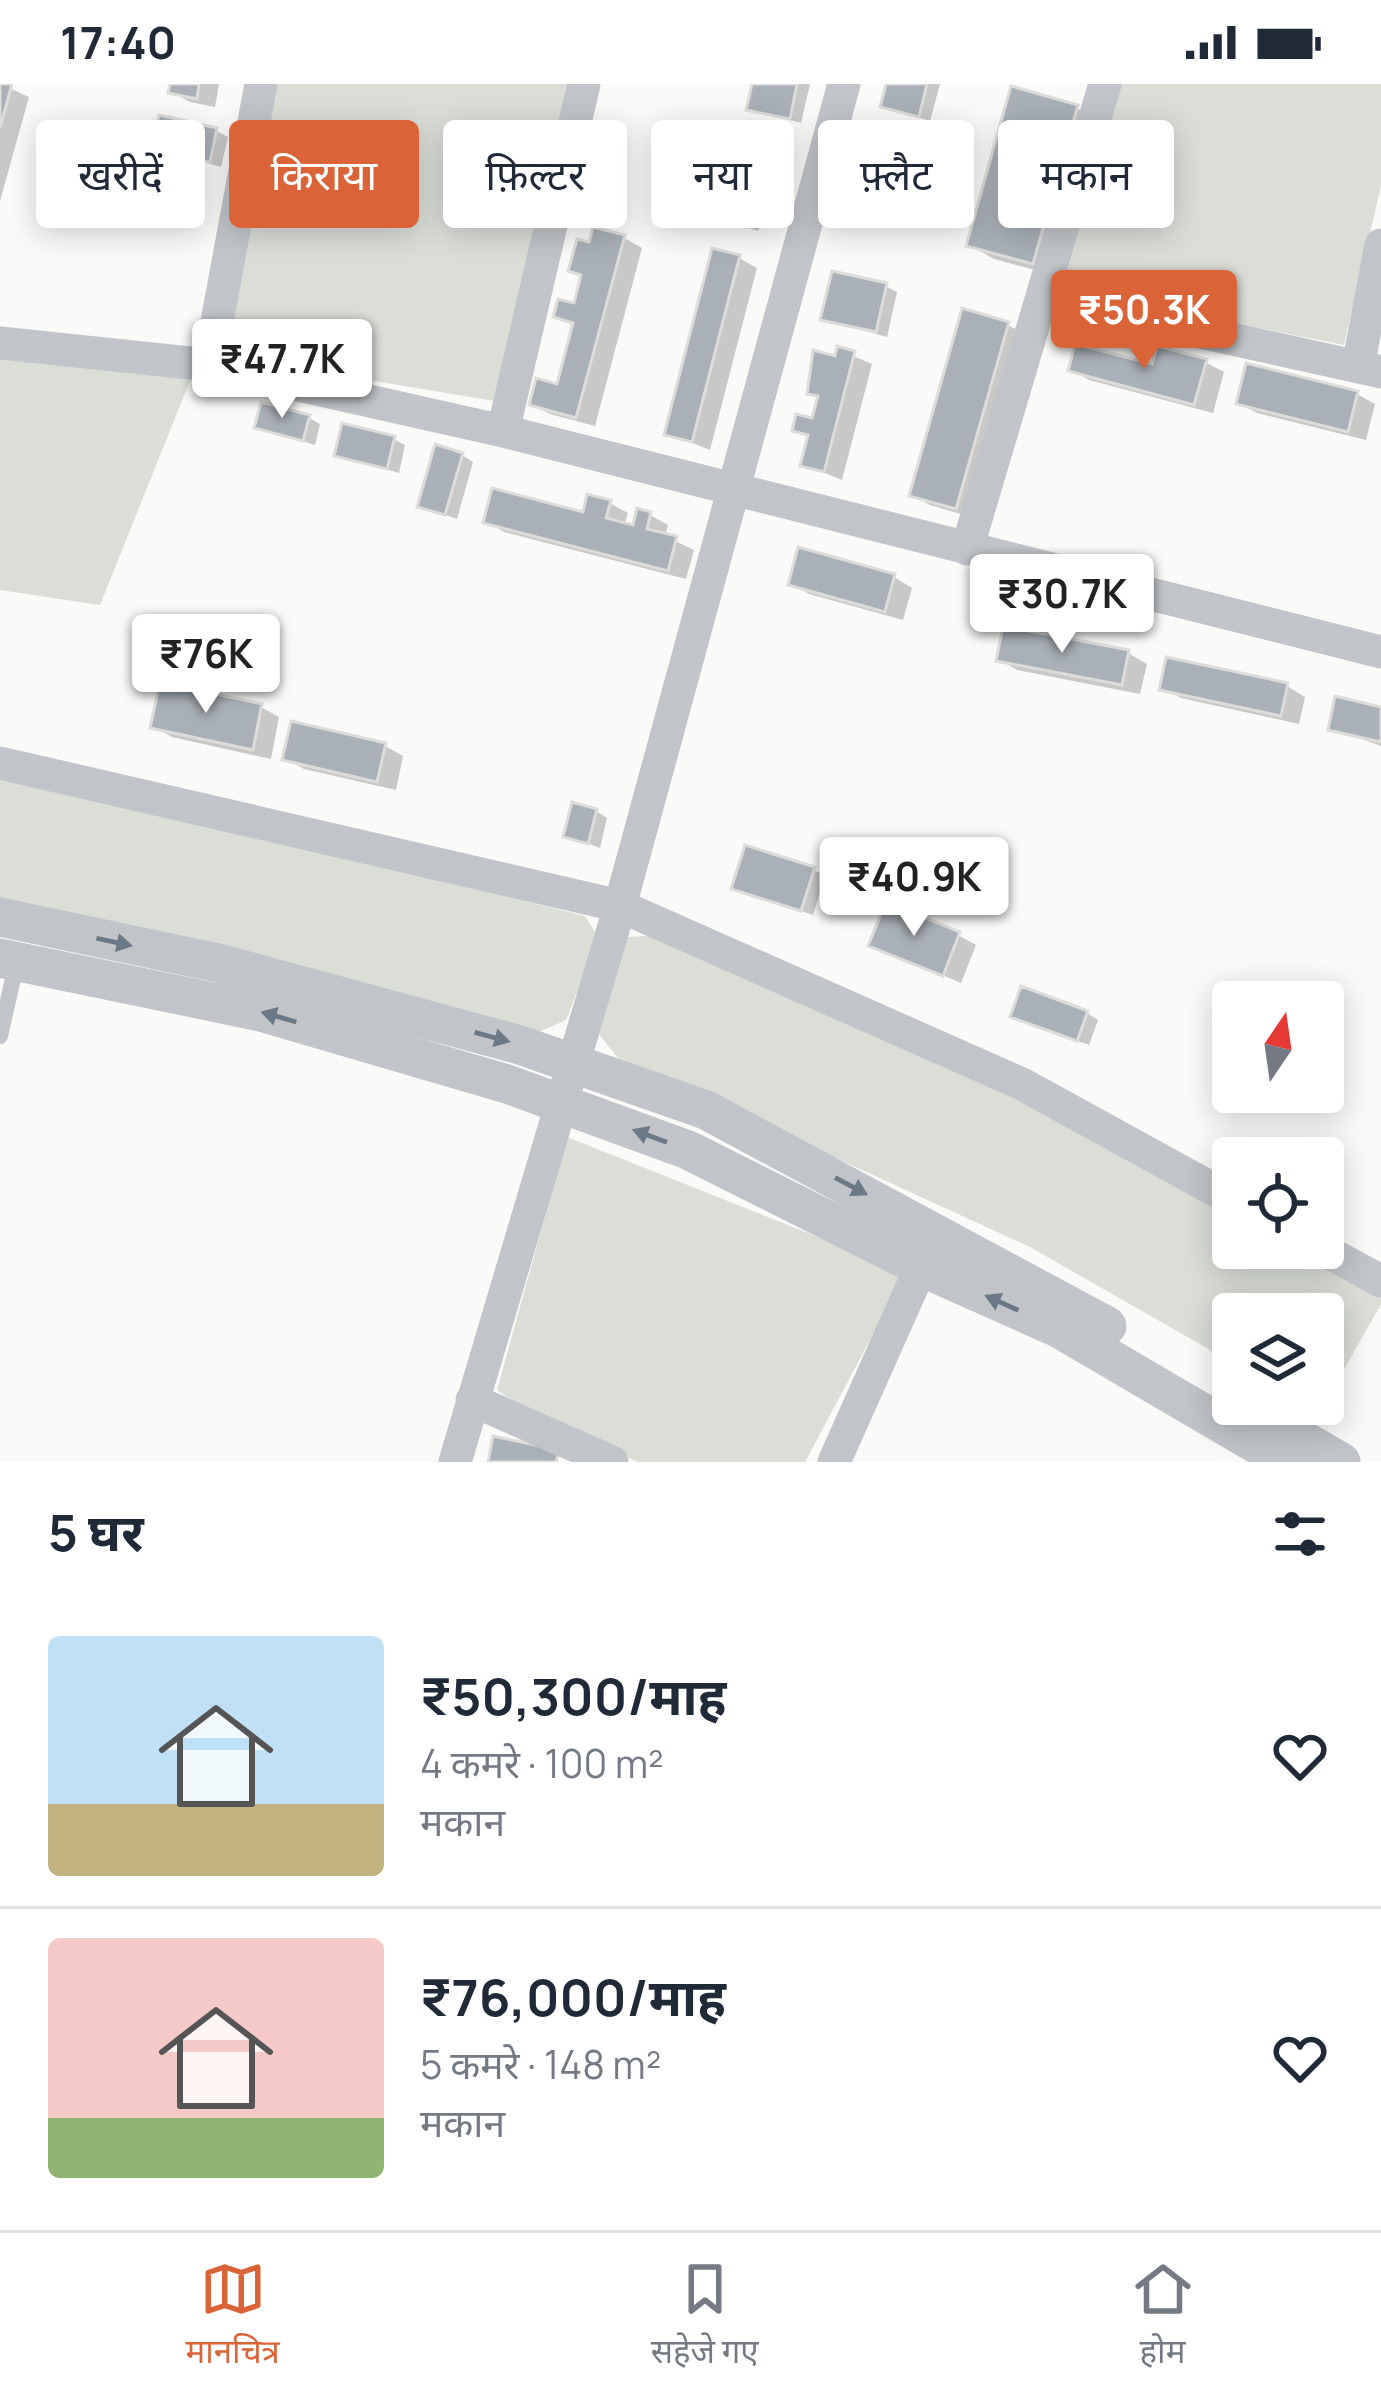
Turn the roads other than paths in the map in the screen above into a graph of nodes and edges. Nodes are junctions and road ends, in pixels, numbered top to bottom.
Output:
1 (261, 84) edge
2 (584, 84) edge
3 (844, 84) edge
4 (1105, 84) edge
5 (1381, 245) edge
6 (1042, 297) junction
7 (0, 343) edge
8 (209, 365) junction
9 (1370, 370) edge
10 (502, 431) junction
11 (736, 490) junction
12 (967, 549) junction
13 (1381, 652) edge
14 (0, 764) edge
15 (620, 906) junction
16 (11, 940) edge
17 (0, 1036) edge
18 (572, 1061) junction
19 (559, 1102) junction
20 (1212, 1188) edge
21 (907, 1216) junction
22 (906, 1260) junction
23 (1344, 1261) edge
24 (1381, 1281) edge
25 (1212, 1387) edge
26 (472, 1400) junction
27 (1277, 1425) edge
28 (455, 1462) edge
29 (612, 1462) edge
30 (834, 1462) edge
31 (1287, 1462) edge
32 (1341, 1462) edge

1 - 8 street
2 - 10 street
3 - 11 street
4 - 6 street
5 - 9 street
6 - 9 street
6 - 12 street
7 - 8 street
8 - 10 street
10 - 11 street
11 - 12 street
11 - 15 street
12 - 13 street
14 - 15 street
15 - 18 street
15 - 20 street
16 - 17 lane
16 -> 18 street
19 -> 16 street
18 - 19 street
18 -> 21 street
22 -> 19 street
19 - 26 street
21 - 22 street
21 - 25 street
22 - 30 street
31 -> 22 street
23 - 24 street
26 - 28 street
26 - 29 street
27 - 32 street

